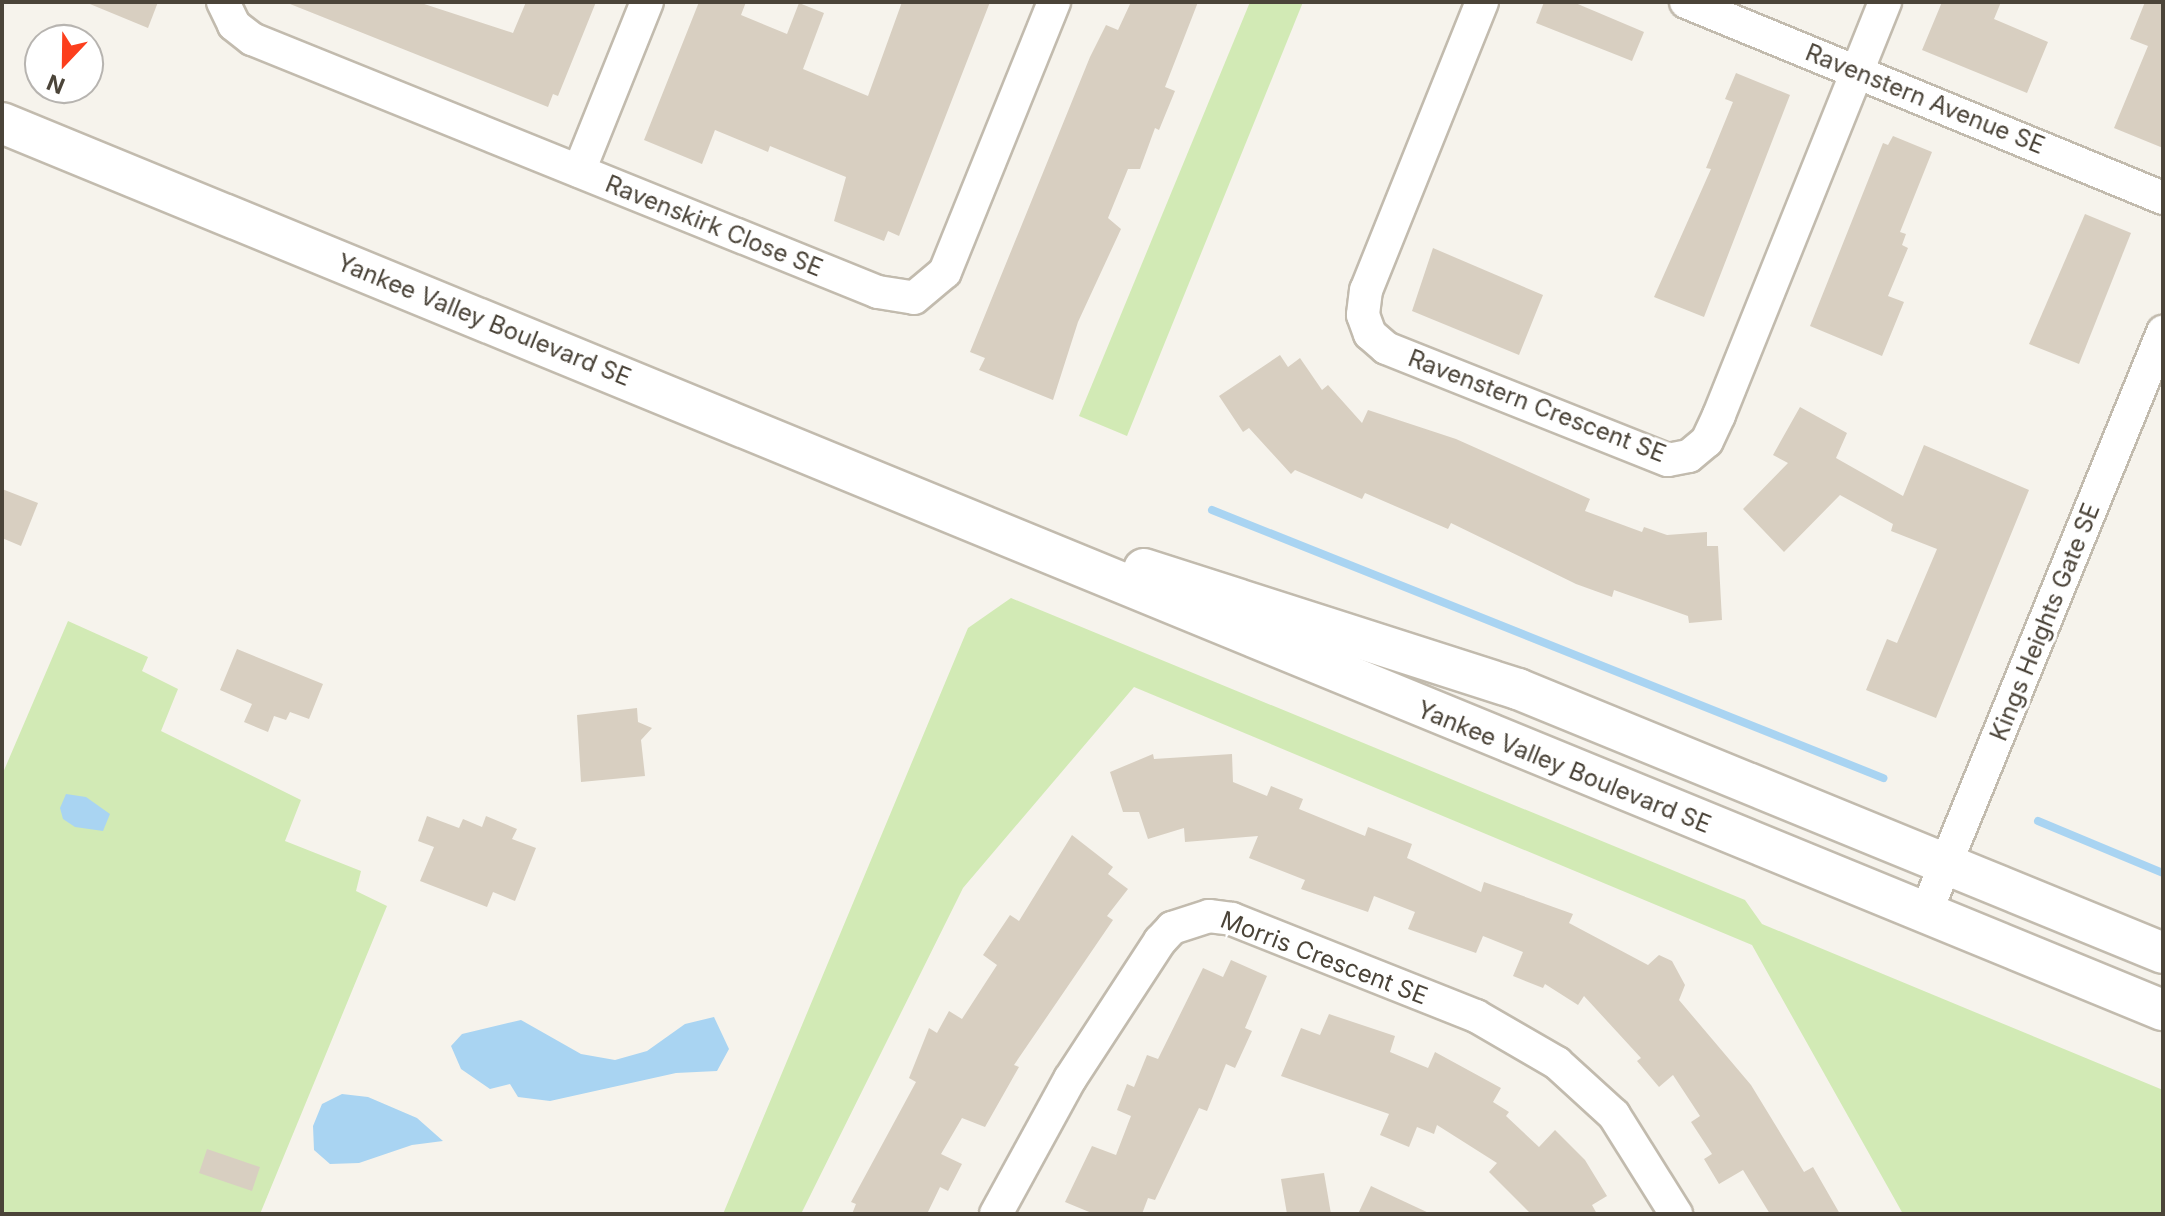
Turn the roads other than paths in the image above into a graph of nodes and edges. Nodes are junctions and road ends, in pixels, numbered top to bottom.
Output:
1 (223, 2) edge
2 (647, 2) edge
3 (1054, 2) edge
4 (1482, 2) edge
5 (1686, 2) edge
6 (1885, 2) edge
7 (1858, 70) junction
8 (2, 123) edge
9 (579, 171) junction
10 (2163, 198) edge
11 (2163, 332) edge
12 (967, 518) junction
13 (1946, 864) junction
14 (1926, 912) junction
15 (2163, 953) edge
16 (2163, 1010) edge
17 (996, 1214) edge
18 (1676, 1214) edge

1 - 9 street, Ravenskirk Close SE
2 - 9 street
3 - 9 street, Ravenskirk Close SE
4 - 7 street, Ravenstern Crescent SE
5 - 7 street, Ravenstern Avenue SE
6 - 7 street, Ravenstern Crescent SE
7 - 10 street, Ravenstern Avenue SE
8 - 12 street, Yankee Valley Boulevard SE
11 - 13 street, Kings Heights Gate SE
12 - 13 street, Yankee Valley Boulevard SE
12 - 14 street, Yankee Valley Boulevard SE
13 - 14 street, Kings Heights Gate SE
13 - 15 street, Yankee Valley Boulevard SE
14 - 16 street, Yankee Valley Boulevard SE
17 - 18 street, Morris Crescent SE

